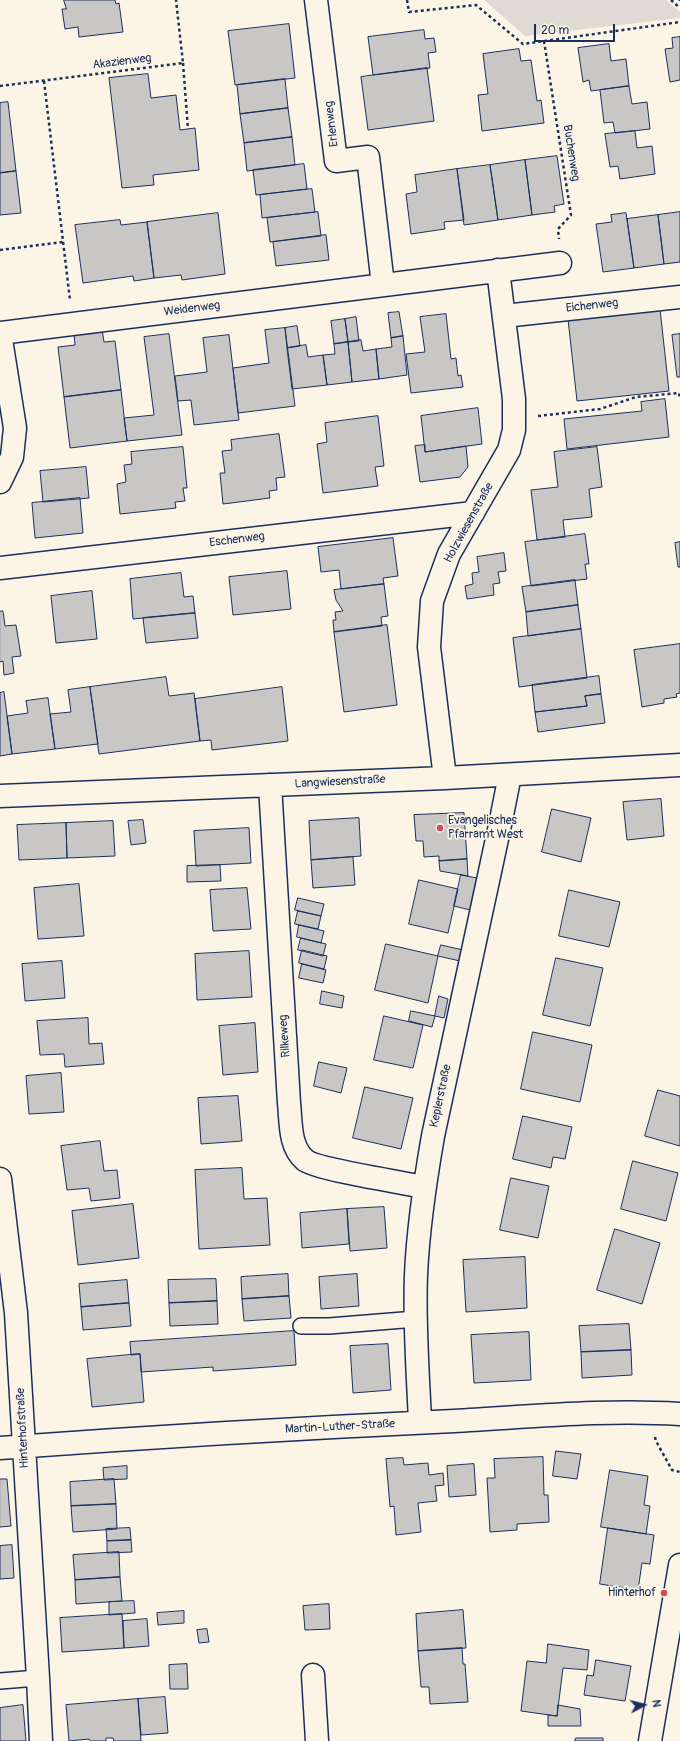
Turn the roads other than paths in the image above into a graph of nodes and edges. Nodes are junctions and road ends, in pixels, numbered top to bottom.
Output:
1 (316, 0) edge
2 (560, 263) road end
3 (498, 270) junction
4 (383, 285) junction
5 (680, 297) edge
6 (504, 316) junction
7 (0, 333) edge
8 (0, 482) edge
9 (473, 513) junction
10 (0, 568) edge
11 (680, 765) edge
12 (510, 774) junction
13 (445, 778) junction
14 (270, 785) junction
15 (0, 796) edge
16 (0, 1179) edge
17 (424, 1187) junction
18 (416, 1320) junction
19 (301, 1326) dead end
20 (680, 1414) edge
21 (420, 1422) junction
22 (24, 1447) junction
23 (0, 1448) edge
24 (680, 1570) edge
25 (313, 1675) dead end
26 (38, 1678) junction
27 (0, 1681) edge
28 (41, 1741) edge
29 (317, 1741) edge
30 (650, 1741) edge

1 - 4 street, Erlenweg
2 - 3 street
3 - 4 street
3 - 6 street, Holzwiesenstraße
4 - 7 street, Weidenweg
5 - 6 street, Eichenweg
6 - 9 street, Holzwiesenstraße
7 - 8 street
9 - 10 street, Eschenweg
9 - 13 street, Holzwiesenstraße
11 - 12 street, Langwiesenstraße
12 - 13 street, Langwiesenstraße
12 - 17 street, Keplerstraße
13 - 14 street, Langwiesenstraße
14 - 15 street, Langwiesenstraße
14 - 17 street, Rilkeweg
16 - 22 street, Hinterhofstraße
17 - 18 street, Keplerstraße
18 - 19 lane
18 - 21 street, Keplerstraße
20 - 21 street, Martin-Luther-Straße
21 - 22 street, Martin-Luther-Straße
22 - 23 street, Martin-Luther-Straße
22 - 26 street, Hinterhofstraße
24 - 30 street
25 - 29 street
26 - 27 lane
26 - 28 street, Hinterhofstraße

